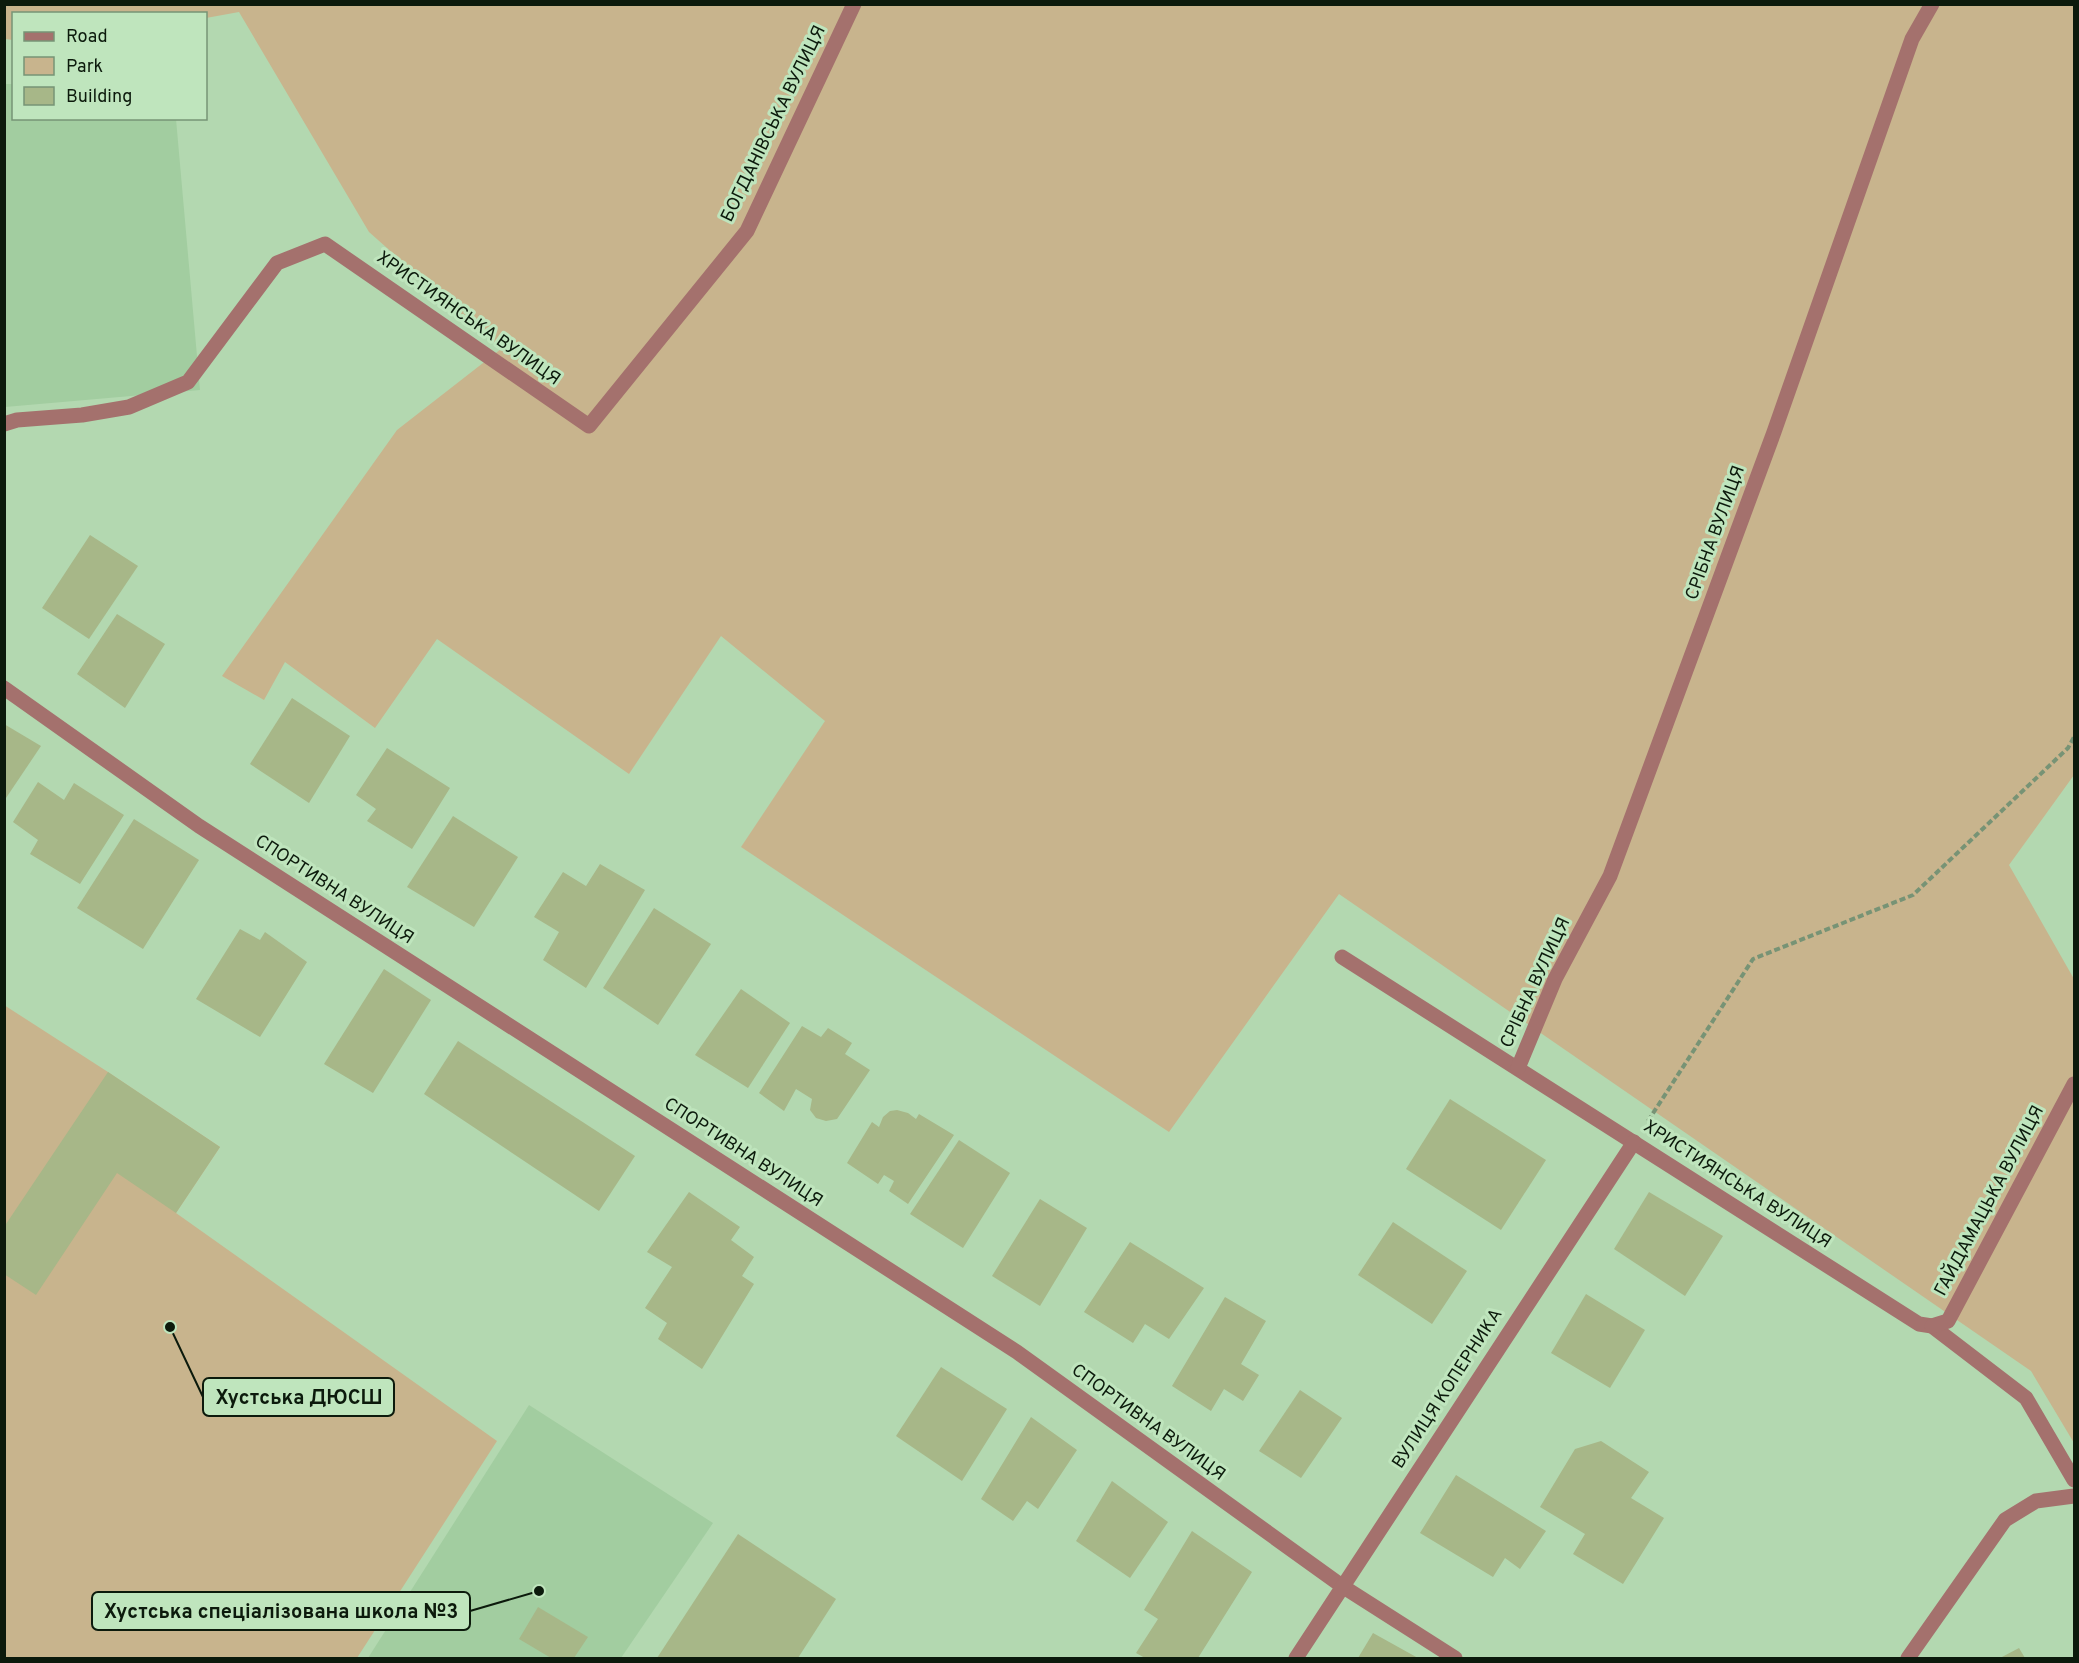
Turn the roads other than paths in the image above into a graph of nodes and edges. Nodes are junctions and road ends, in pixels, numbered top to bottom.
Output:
1 (854, 4) edge
2 (1932, 4) edge
3 (4, 424) edge
4 (589, 426) joint
5 (4, 688) edge
6 (1342, 957) dead end
7 (1518, 1068) junction
8 (2074, 1084) edge
9 (1634, 1142) junction
10 (1932, 1326) junction
11 (2074, 1480) edge
12 (2074, 1496) edge
13 (1342, 1586) junction
14 (1296, 1659) edge
15 (1455, 1659) edge
16 (1908, 1659) edge

1 - 4 street, БОГДАНІВСЬКА ВУЛИЦЯ
2 - 7 street, СРІБНА ВУЛИЦЯ
3 - 4 street, ХРИСТИЯНСЬКА ВУЛИЦЯ
5 - 13 street, СПОРТИВНА ВУЛИЦЯ
6 - 7 street, ХРИСТИЯНСЬКА ВУЛИЦЯ
7 - 9 street, ХРИСТИЯНСЬКА ВУЛИЦЯ
8 - 10 street, ГАЙДАМАЦЬКА ВУЛИЦЯ
9 - 10 street, ХРИСТИЯНСЬКА ВУЛИЦЯ
9 - 13 street, ВУЛИЦЯ КОПЕРНИКА
10 - 11 street, ХРИСТИЯНСЬКА ВУЛИЦЯ
12 - 16 street
13 - 14 street, ВУЛИЦЯ КОПЕРНИКА
13 - 15 street, СПОРТИВНА ВУЛИЦЯ

